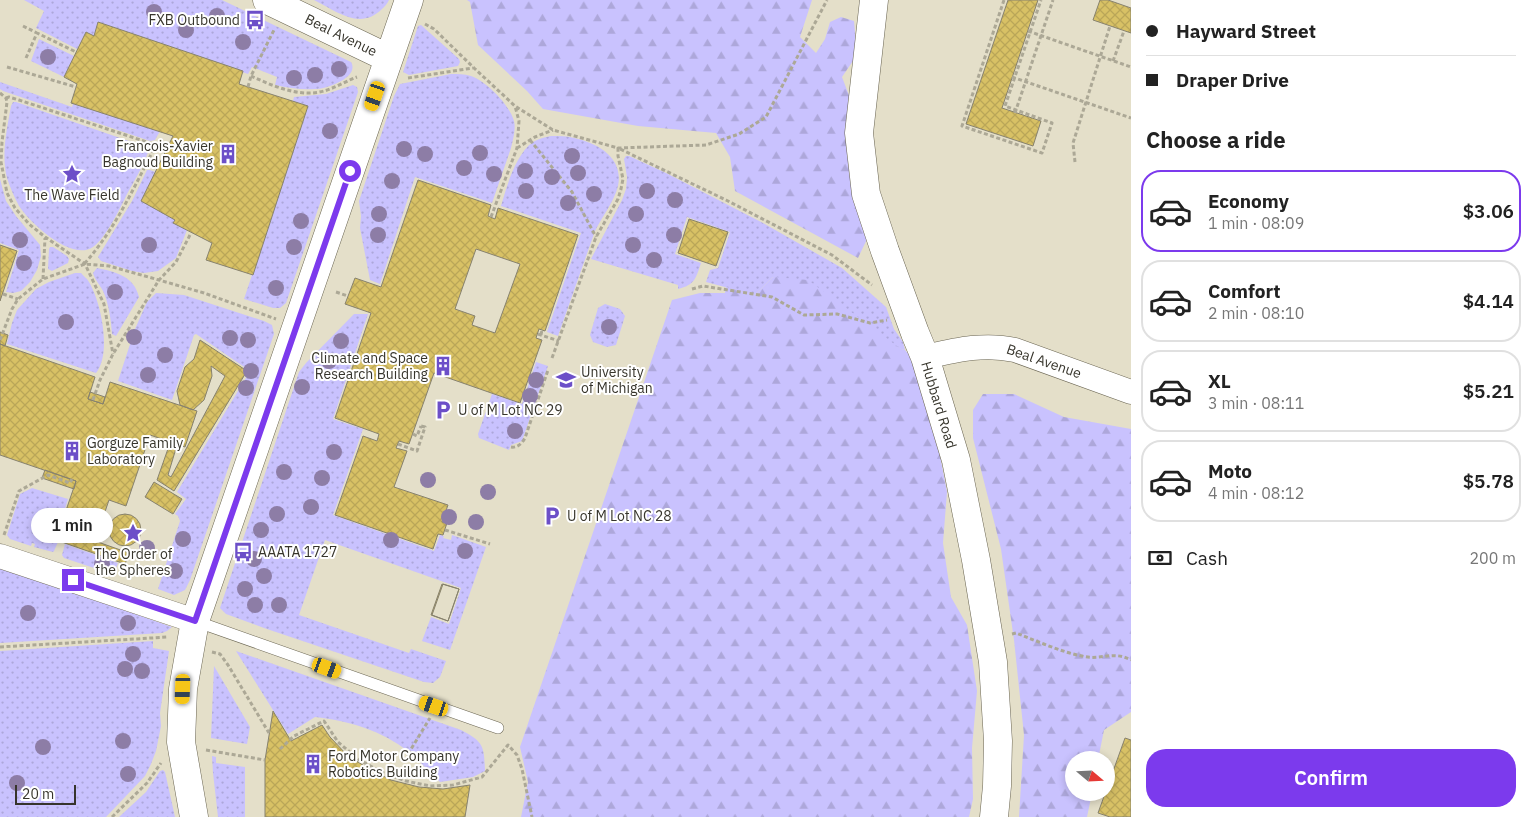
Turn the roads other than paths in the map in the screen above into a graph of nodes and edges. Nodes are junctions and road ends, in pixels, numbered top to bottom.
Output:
1 (874, 0) edge
2 (413, 10) edge
3 (272, 11) edge
4 (397, 68) junction
5 (925, 357) junction
6 (1131, 392) edge
7 (1, 548) edge
8 (195, 621) junction
9 (498, 728) dead end
10 (194, 817) edge
11 (994, 817) edge

1 - 5 street, Hubbard Road
2 - 4 street
3 - 4 street, Beal Avenue
4 - 8 street
5 - 6 street, Beal Avenue
5 - 11 street, Hubbard Road
7 - 8 street
8 - 9 lane
8 - 10 street

